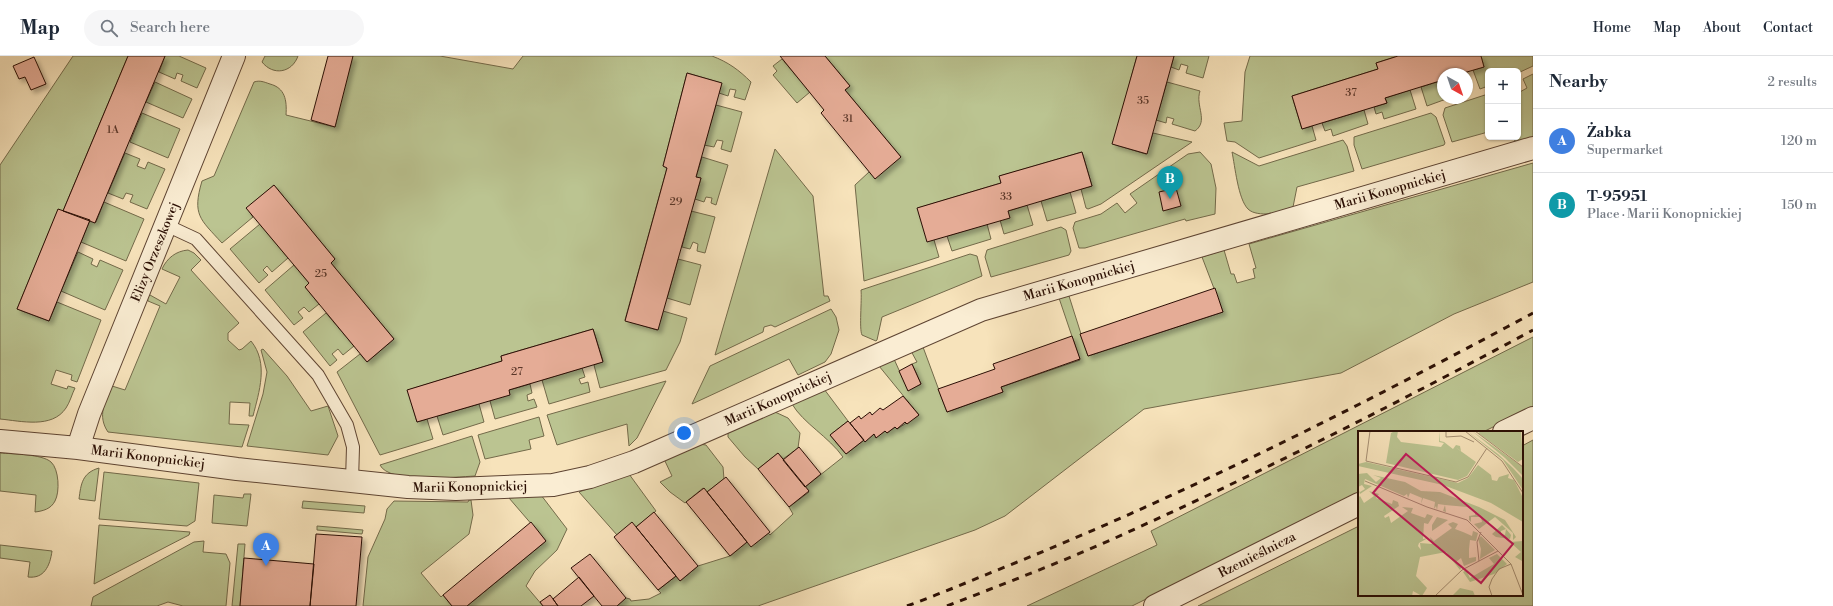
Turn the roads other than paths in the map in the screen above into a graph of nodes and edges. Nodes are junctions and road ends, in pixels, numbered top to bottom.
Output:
1 (234, 56) edge
2 (1533, 148) edge
3 (166, 225) junction
4 (1533, 418) edge
5 (1506, 431) edge
6 (0, 441) edge
7 (78, 448) junction
8 (352, 481) junction
9 (1358, 504) edge
10 (1155, 606) edge

1 - 3 street, Elizy Orzeszkowej
2 - 8 street, Marii Konopnickiej
3 - 7 street, Elizy Orzeszkowej
3 - 8 lane
4 - 5 street
6 - 7 street, Marii Konopnickiej
7 - 8 street, Marii Konopnickiej
9 - 10 street, Rzemieślnicza

